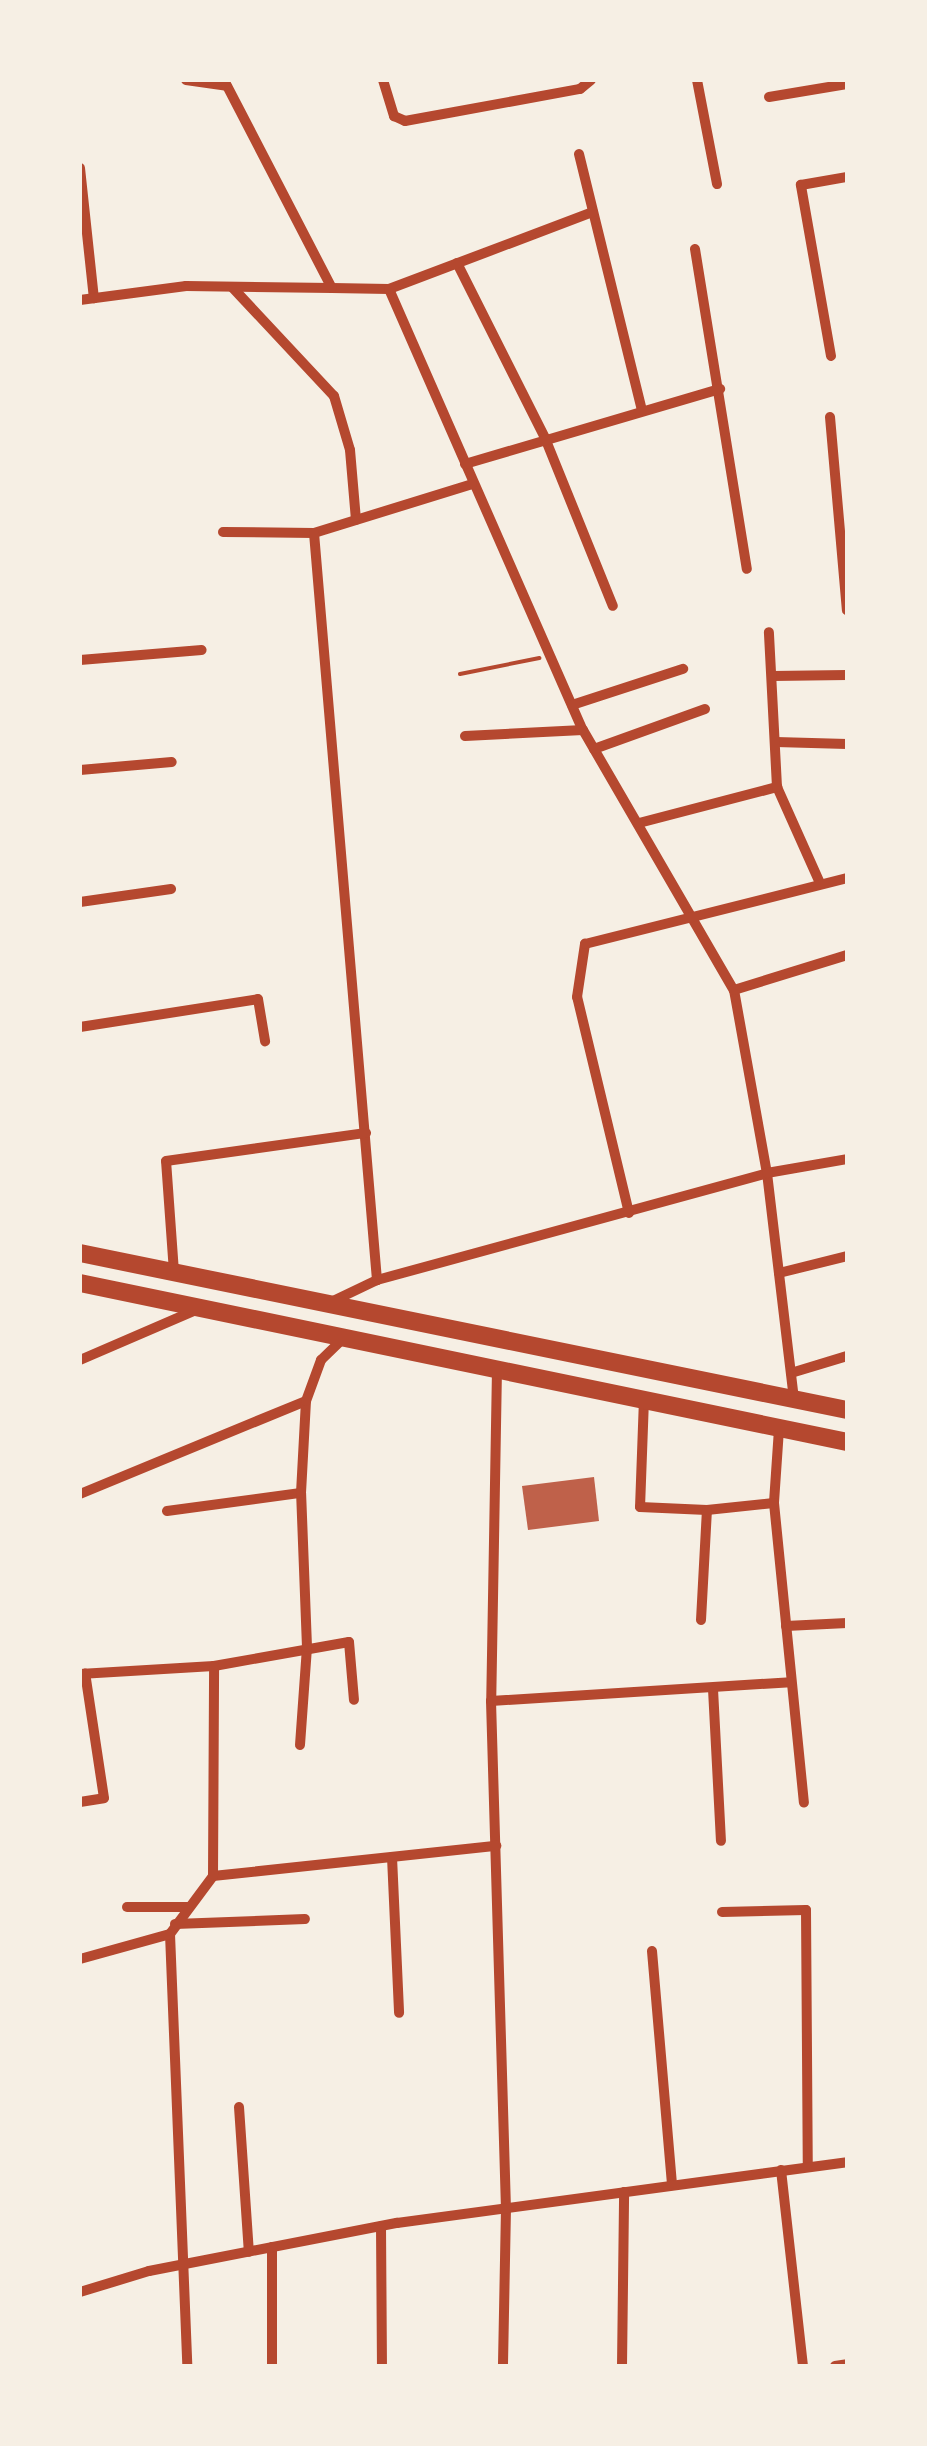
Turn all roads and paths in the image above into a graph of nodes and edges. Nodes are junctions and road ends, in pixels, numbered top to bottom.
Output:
1 (186, 80) edge
2 (383, 80) edge
3 (591, 80) edge
4 (698, 80) edge
5 (226, 83) edge
6 (847, 84) edge
7 (769, 98) dead end
8 (579, 154) dead end
9 (80, 168) edge
10 (847, 177) edge
11 (717, 184) dead end
12 (594, 212) junction
13 (695, 249) dead end
14 (457, 262) junction
15 (232, 287) junction
16 (332, 288) junction
17 (389, 289) junction
18 (94, 298) junction
19 (80, 300) edge
20 (831, 356) dead end
21 (720, 389) junction
22 (642, 410) junction
23 (830, 417) dead end
24 (545, 438) junction
25 (465, 464) junction
26 (472, 484) junction
27 (356, 520) junction
28 (223, 532) dead end
29 (314, 532) junction
30 (747, 569) dead end
31 (613, 606) dead end
32 (847, 610) edge
33 (769, 632) dead end
34 (202, 650) dead end
35 (549, 656) junction
36 (80, 660) edge
37 (683, 670) dead end
38 (460, 674) dead end
39 (847, 674) edge
40 (773, 676) junction
41 (572, 705) junction
42 (706, 709) dead end
43 (583, 730) junction
44 (465, 736) dead end
45 (776, 742) junction
46 (847, 744) edge
47 (594, 748) junction
48 (172, 762) dead end
49 (80, 770) edge
50 (777, 787) junction
51 (638, 822) junction
52 (847, 878) edge
53 (819, 882) junction
54 (171, 889) dead end
55 (80, 902) edge
56 (695, 915) junction
57 (847, 954) edge
58 (734, 990) junction
59 (80, 1027) edge
60 (265, 1041) dead end
61 (366, 1133) junction
62 (847, 1158) edge
63 (767, 1173) junction
64 (629, 1213) junction
65 (80, 1253) edge
66 (847, 1256) edge
67 (174, 1272) junction
68 (779, 1273) junction
69 (378, 1280) junction
70 (80, 1283) edge
71 (330, 1302) junction
72 (200, 1308) junction
73 (345, 1338) junction
74 (847, 1356) edge
75 (80, 1360) edge
76 (497, 1369) junction
77 (791, 1373) junction
78 (644, 1399) junction
79 (306, 1400) junction
80 (794, 1400) junction
81 (847, 1410) edge
82 (779, 1429) junction
83 (847, 1442) edge
84 (301, 1493) junction
85 (80, 1494) edge
86 (774, 1503) junction
87 (707, 1510) junction
88 (167, 1511) dead end
89 (700, 1620) dead end
90 (847, 1623) edge
91 (786, 1626) junction
92 (307, 1647) junction
93 (214, 1666) junction
94 (82, 1674) edge
95 (790, 1682) junction
96 (713, 1688) junction
97 (354, 1700) dead end
98 (492, 1701) junction
99 (300, 1745) dead end
100 (80, 1802) edge
101 (804, 1802) dead end
102 (721, 1841) dead end
103 (496, 1846) junction
104 (392, 1857) junction
105 (213, 1876) junction
106 (127, 1907) dead end
107 (188, 1907) junction
108 (722, 1912) dead end
109 (305, 1919) dead end
110 (172, 1929) junction
111 (652, 1951) dead end
112 (80, 1958) edge
113 (399, 2014) dead end
114 (239, 2107) dead end
115 (847, 2162) edge
116 (808, 2166) junction
117 (781, 2170) junction
118 (672, 2186) junction
119 (624, 2192) junction
120 (506, 2208) junction
121 (381, 2226) junction
122 (272, 2247) junction
123 (250, 2252) junction
124 (186, 2264) junction
125 (80, 2292) edge
126 (847, 2364) edge
127 (187, 2366) edge
128 (272, 2366) edge
129 (382, 2366) edge
130 (503, 2366) edge
131 (622, 2366) edge
132 (803, 2366) edge
133 (835, 2366) edge

1 - 5 street
2 - 3 street
4 - 11 street
5 - 16 street
6 - 7 street
8 - 12 street
9 - 18 street
10 - 20 street
12 - 14 street
12 - 22 street
13 - 21 street
14 - 17 street
14 - 24 street
15 - 16 street
15 - 18 street
15 - 27 street
16 - 17 street
17 - 25 street
18 - 19 street
21 - 22 street
21 - 30 street
22 - 24 street
23 - 32 street
24 - 25 street
24 - 31 street
25 - 26 street
26 - 27 street
26 - 35 street
27 - 29 street
28 - 29 street
29 - 61 street
33 - 40 street
34 - 36 street
35 - 38 path
35 - 41 street
37 - 41 street
39 - 40 street
40 - 45 street
41 - 43 street
42 - 47 street
43 - 44 street
43 - 47 street
45 - 46 street
45 - 50 street
47 - 51 street
48 - 49 street
50 - 51 street
50 - 53 street
51 - 56 street
52 - 53 street
53 - 56 street
54 - 55 street
56 - 58 street
56 - 64 street
57 - 58 street
58 - 63 street
59 - 60 street
61 - 67 street
61 - 69 street
62 - 63 street
63 - 64 street
63 - 68 street
64 - 69 street
65 - 67 main road
66 - 68 street
67 - 71 main road
68 - 77 street
69 - 71 street
70 - 72 main road
71 - 80 main road
72 - 73 main road
72 - 75 street
73 - 76 main road
73 - 79 street
74 - 77 street
76 - 78 main road
76 - 98 street
77 - 80 street
78 - 82 main road
78 - 87 street
79 - 84 street
79 - 85 street
80 - 81 main road
82 - 83 main road
82 - 86 street
84 - 88 street
84 - 92 street
86 - 87 street
86 - 91 street
87 - 89 street
90 - 91 street
91 - 95 street
92 - 93 street
92 - 97 street
92 - 99 street
93 - 94 street
93 - 105 street
94 - 100 street
95 - 96 street
95 - 101 street
96 - 98 street
96 - 102 street
98 - 103 street
103 - 104 street
103 - 120 street
104 - 105 street
104 - 113 street
105 - 107 street
106 - 107 street
107 - 110 street
108 - 116 street
109 - 110 street
110 - 112 street
110 - 124 street
111 - 118 street
114 - 123 street
115 - 116 street
116 - 117 street
117 - 118 street
117 - 132 street
118 - 119 street
119 - 120 street
119 - 131 street
120 - 121 street
120 - 130 street
121 - 122 street
121 - 129 street
122 - 123 street
122 - 128 street
123 - 124 street
124 - 125 street
124 - 127 street
126 - 133 street

